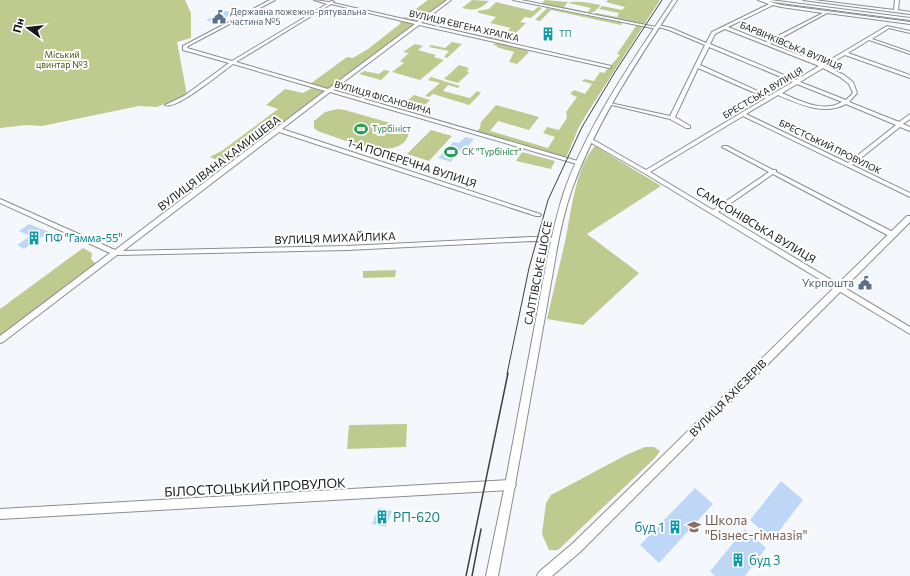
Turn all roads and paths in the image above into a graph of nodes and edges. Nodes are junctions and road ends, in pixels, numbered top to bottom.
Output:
1 (273, 0) edge
2 (316, 0) edge
3 (335, 0) edge
4 (449, 0) edge
5 (516, 0) edge
6 (675, 0) edge
7 (760, 0) edge
8 (785, 0) edge
9 (804, 0) edge
10 (897, 0) edge
11 (839, 2) edge
12 (330, 3) junction
13 (772, 4) junction
14 (896, 11) junction
15 (828, 12) junction
16 (910, 13) edge
17 (910, 16) edge
18 (910, 19) edge
19 (910, 23) edge
20 (419, 24) junction
21 (658, 27) junction
22 (724, 27) junction
23 (910, 32) edge
24 (869, 39) junction
25 (707, 44) junction
26 (766, 44) junction
27 (845, 53) junction
28 (910, 53) edge
29 (232, 62) junction
30 (698, 66) junction
31 (823, 66) junction
32 (609, 67) dead end
33 (910, 77) edge
34 (798, 82) junction
35 (330, 92) junction
36 (778, 93) junction
37 (770, 98) junction
38 (847, 102) junction
39 (610, 104) junction
40 (167, 105) dead end
41 (742, 114) junction
42 (910, 116) edge
43 (672, 118) junction
44 (899, 124) junction
45 (688, 128) dead end
46 (910, 129) edge
47 (279, 130) junction
48 (590, 140) junction
49 (725, 147) dead end
50 (579, 163) junction
51 (849, 165) junction
52 (774, 171) junction
53 (646, 172) junction
54 (910, 195) edge
55 (0, 202) edge
56 (714, 212) junction
57 (538, 215) dead end
58 (910, 218) edge
59 (893, 235) junction
60 (555, 240) junction
61 (116, 253) junction
62 (840, 288) junction
63 (910, 331) edge
64 (0, 340) edge
65 (511, 485) junction
66 (0, 514) edge
67 (492, 576) edge
68 (543, 576) edge

1 - 29 street, ВУЛИЦЯ ФІСАНОВИЧА
2 - 12 street, ВУЛИЦЯ ЄВГЕНА ХРАПКА
3 - 12 street
4 - 20 street, ВУЛИЦЯ ІВАНА КАМИШЕВА
5 - 21 street
6 - 21 main road, САЛТІВСЬКЕ ШОСЕ
7 - 13 street
7 - 18 main road
8 - 17 main road
9 - 11 street
10 - 14 street
11 - 14 street
12 - 20 street, ВУЛИЦЯ ЄВГЕНА ХРАПКА
12 - 29 street
13 - 15 street
13 - 22 street
14 - 16 street
15 - 19 street
15 - 26 street
20 - 32 street, ВУЛИЦЯ ЄВГЕНА ХРАПКА
20 - 35 street, ВУЛИЦЯ ІВАНА КАМИШЕВА
21 - 25 street
21 - 39 main road, САЛТІВСЬКЕ ШОСЕ
22 - 25 street
22 - 26 street, БАРВІНКІВСЬКА ВУЛИЦЯ
23 - 24 street, БРЕСТСЬКА ВУЛИЦЯ
24 - 27 street, БРЕСТСЬКА ВУЛИЦЯ
24 - 28 street
25 - 30 street
25 - 34 street
26 - 31 street, БАРВІНКІВСЬКА ВУЛИЦЯ
27 - 31 street, БРЕСТСЬКА ВУЛИЦЯ
27 - 33 street
29 - 35 street, ВУЛИЦЯ ФІСАНОВИЧА
29 - 40 street
30 - 37 street
30 - 43 street
31 - 34 street, БРЕСТСЬКА ВУЛИЦЯ
31 - 38 street, БАРВІНКІВСЬКА ВУЛИЦЯ
34 - 36 street, БРЕСТСЬКА ВУЛИЦЯ
34 - 38 street
35 - 47 street, ВУЛИЦЯ ІВАНА КАМИШЕВА
35 - 50 street, ВУЛИЦЯ ФІСАНОВИЧА
36 - 37 street, БРЕСТСЬКА ВУЛИЦЯ
36 - 38 street
37 - 41 street, БРЕСТСЬКА ВУЛИЦЯ
38 - 44 street
39 - 43 street
39 - 48 main road, САЛТІВСЬКЕ ШОСЕ
41 - 51 street, БРЕСТСЬКИЙ ПРОВУЛОК
41 - 53 street, БРЕСТСЬКА ВУЛИЦЯ
42 - 44 street
43 - 45 street
44 - 46 street
44 - 51 street
47 - 57 street, 1-А ПОПЕРЕЧНА ВУЛИЦЯ
47 - 61 street, ВУЛИЦЯ ІВАНА КАМИШЕВА
48 - 50 main road, САЛТІВСЬКЕ ШОСЕ
48 - 53 street, САМСОНІВСЬКА ВУЛИЦЯ
49 - 52 street
50 - 60 main road, САЛТІВСЬКЕ ШОСЕ
51 - 54 street, БРЕСТСЬКИЙ ПРОВУЛОК
52 - 56 street
52 - 59 street
53 - 56 street, САМСОНІВСЬКА ВУЛИЦЯ
55 - 61 street
56 - 62 street, САМСОНІВСЬКА ВУЛИЦЯ
58 - 59 main road, ВУЛИЦЯ АХІЄЗЕРІВ
59 - 62 main road, ВУЛИЦЯ АХІЄЗЕРІВ
60 - 61 street, ВУЛИЦЯ МИХАЙЛИКА
60 - 65 main road, САЛТІВСЬКЕ ШОСЕ
61 - 64 street, ВУЛИЦЯ ІВАНА КАМИШЕВА
62 - 63 street, САМСОНІВСЬКА ВУЛИЦЯ
62 - 68 main road, ВУЛИЦЯ АХІЄЗЕРІВ
65 - 66 street, БІЛОСТОЦЬКИЙ ПРОВУЛОК
65 - 67 main road, САЛТІВСЬКЕ ШОСЕ

